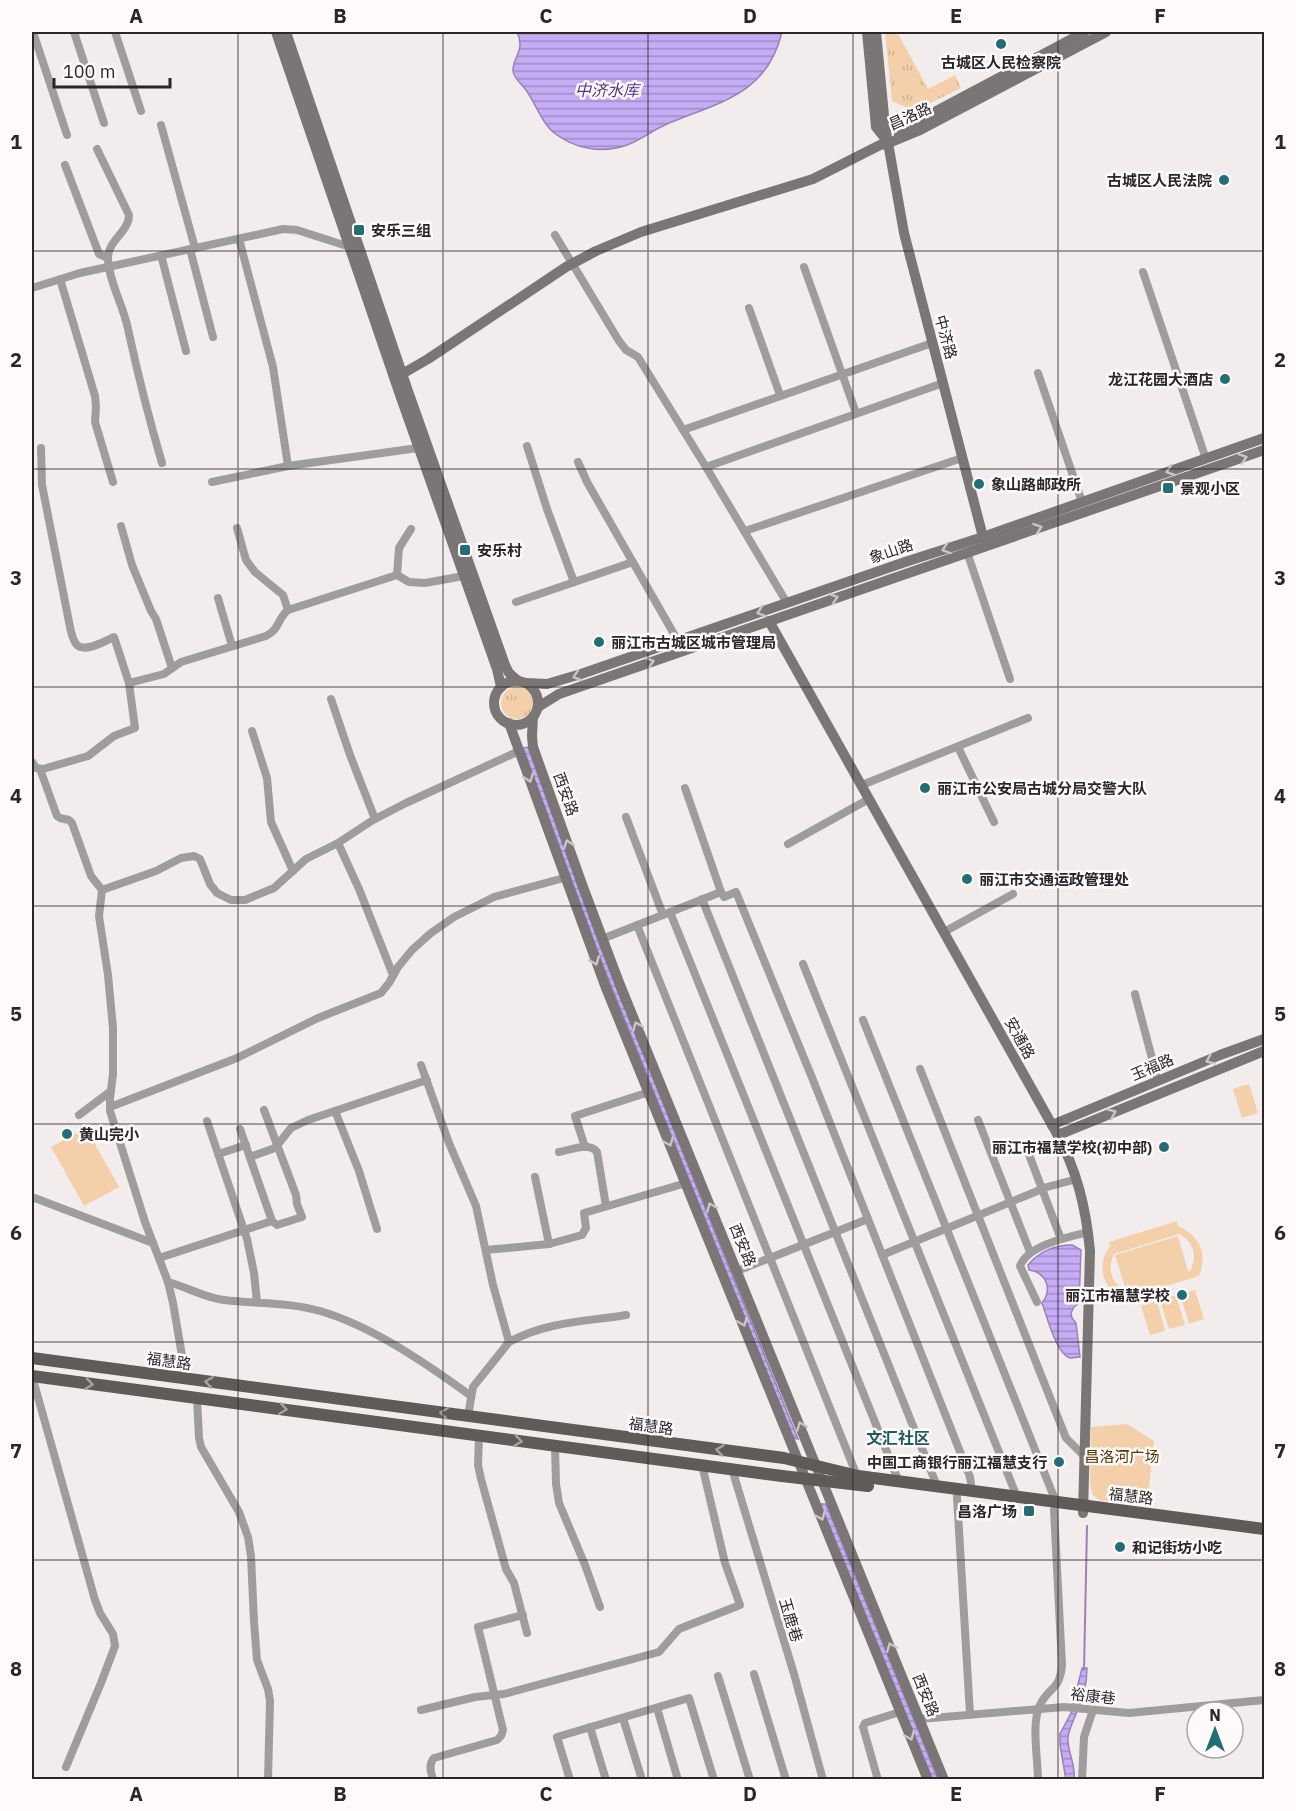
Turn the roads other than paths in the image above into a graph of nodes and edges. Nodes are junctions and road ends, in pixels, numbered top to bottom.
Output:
1 (33, 32) edge
2 (74, 32) edge
3 (115, 32) edge
4 (276, 32) edge
5 (867, 32) edge
6 (876, 32) edge
7 (1085, 32) edge
8 (1106, 32) edge
9 (285, 38) edge
10 (141, 111) dead end
11 (104, 123) dead end
12 (161, 125) dead end
13 (67, 135) dead end
14 (889, 143) junction
15 (97, 149) dead end
16 (65, 165) dead end
17 (555, 235) dead end
18 (239, 239) junction
19 (193, 248) junction
20 (354, 252) junction
21 (161, 255) junction
22 (108, 262) junction
23 (572, 263) junction
24 (804, 267) dead end
25 (1143, 272) dead end
26 (60, 279) junction
27 (32, 288) edge
28 (749, 308) dead end
29 (213, 337) dead end
30 (932, 343) junction
31 (186, 351) dead end
32 (842, 373) junction
33 (1038, 373) dead end
34 (402, 374) junction
35 (943, 383) junction
36 (780, 395) junction
37 (856, 413) junction
38 (683, 429) junction
39 (1264, 438) edge
40 (527, 446) dead end
41 (41, 448) dead end
42 (418, 448) junction
43 (1264, 450) edge
44 (962, 458) junction
45 (1206, 459) junction
46 (578, 462) dead end
47 (162, 463) dead end
48 (288, 466) junction
49 (706, 467) junction
50 (113, 482) dead end
51 (212, 482) dead end
52 (1082, 502) junction
53 (121, 526) dead end
54 (237, 528) dead end
55 (411, 529) dead end
56 (745, 531) junction
57 (983, 537) junction
58 (967, 552) junction
59 (633, 562) junction
60 (398, 575) junction
61 (468, 575) junction
62 (574, 582) junction
63 (218, 598) dead end
64 (516, 602) dead end
65 (787, 603) junction
66 (288, 610) junction
67 (769, 621) junction
68 (678, 641) junction
69 (232, 646) junction
70 (172, 668) junction
71 (1010, 679) dead end
72 (522, 682) junction
73 (129, 683) junction
74 (501, 687) junction
75 (332, 699) dead end
76 (535, 712) junction
77 (1028, 718) dead end
78 (508, 723) junction
79 (252, 731) dead end
80 (958, 747) junction
81 (519, 751) junction
82 (32, 762) edge
83 (40, 769) junction
84 (862, 785) junction
85 (685, 788) dead end
86 (869, 799) junction
87 (627, 817) dead end
88 (375, 819) junction
89 (994, 822) dead end
90 (338, 843) junction
91 (788, 844) dead end
92 (292, 871) junction
93 (564, 878) junction
94 (102, 890) junction
95 (721, 892) junction
96 (1013, 894) dead end
97 (702, 899) junction
98 (666, 913) junction
99 (637, 925) junction
100 (944, 932) junction
101 (602, 939) junction
102 (803, 964) dead end
103 (393, 975) junction
104 (1135, 994) dead end
105 (863, 1020) dead end
106 (1264, 1039) edge
107 (1264, 1051) edge
108 (421, 1065) dead end
109 (920, 1068) dead end
110 (427, 1080) junction
111 (1158, 1081) junction
112 (111, 1091) junction
113 (649, 1092) junction
114 (110, 1107) junction
115 (264, 1110) dead end
116 (336, 1111) junction
117 (79, 1115) dead end
118 (978, 1120) dead end
119 (207, 1121) dead end
120 (240, 1129) dead end
121 (1055, 1130) junction
122 (246, 1144) junction
123 (278, 1146) junction
124 (585, 1147) junction
125 (559, 1152) dead end
126 (1028, 1152) dead end
127 (218, 1154) junction
128 (250, 1157) junction
129 (535, 1177) dead end
130 (1077, 1179) junction
131 (686, 1184) junction
132 (1042, 1189) junction
133 (32, 1197) edge
134 (1010, 1202) junction
135 (606, 1206) junction
136 (978, 1215) junction
137 (868, 1219) junction
138 (272, 1221) junction
139 (947, 1228) junction
140 (377, 1229) dead end
141 (244, 1231) junction
142 (835, 1232) junction
143 (1088, 1232) junction
144 (1061, 1239) junction
145 (914, 1242) junction
146 (153, 1243) junction
147 (549, 1244) junction
148 (803, 1244) junction
149 (486, 1250) junction
150 (1030, 1252) junction
151 (882, 1255) junction
152 (771, 1257) junction
153 (159, 1258) junction
154 (737, 1271) junction
155 (168, 1282) junction
156 (257, 1302) junction
157 (1037, 1302) dead end
158 (626, 1315) dead end
159 (509, 1342) junction
160 (32, 1358) edge
161 (32, 1376) edge
162 (186, 1378) junction
163 (471, 1396) junction
164 (196, 1398) junction
165 (468, 1416) junction
166 (479, 1436) junction
167 (555, 1446) junction
168 (1084, 1456) junction
169 (799, 1462) junction
170 (702, 1465) junction
171 (817, 1466) junction
172 (732, 1469) junction
173 (857, 1476) junction
174 (806, 1479) junction
175 (823, 1480) junction
176 (899, 1482) junction
177 (937, 1486) junction
178 (972, 1491) junction
179 (957, 1497) junction
180 (1017, 1497) junction
181 (1055, 1506) junction
182 (1083, 1509) junction
183 (1264, 1529) edge
184 (1264, 1537) edge
185 (600, 1607) dead end
186 (523, 1615) junction
187 (527, 1633) dead end
188 (754, 1674) dead end
189 (718, 1676) dead end
190 (495, 1695) junction
191 (1264, 1700) edge
192 (657, 1708) junction
193 (1038, 1709) junction
194 (1090, 1709) junction
195 (421, 1710) dead end
196 (900, 1712) junction
197 (970, 1714) junction
198 (623, 1718) junction
199 (920, 1719) junction
200 (590, 1727) junction
201 (66, 1767) dead end
202 (268, 1779) edge
203 (433, 1779) edge
204 (570, 1779) edge
205 (606, 1779) edge
206 (642, 1779) edge
207 (678, 1779) edge
208 (714, 1779) edge
209 (750, 1779) edge
210 (786, 1779) edge
211 (823, 1779) edge
212 (878, 1779) edge
213 (928, 1779) edge
214 (944, 1779) edge
215 (1038, 1779) edge
216 (1082, 1779) edge

1 - 13 street
2 - 11 street
3 - 10 street
4 - 9 street
5 - 14 street, 中济路
6 - 14 street, 中济路
7 - 14 street, 昌洛路
8 - 14 street, 昌洛路
9 - 20 street
12 - 19 street
14 - 23 street
14 - 30 street, 中济路
15 - 22 street
16 - 22 street
17 - 23 street
18 - 19 street
18 - 20 street
18 - 48 street
19 - 21 street
19 - 29 street
20 - 34 street
20 - 42 street
21 - 22 street
21 - 31 street
22 - 26 street
22 - 47 street
23 - 34 street
23 - 38 street
24 - 32 street
25 - 45 street
26 - 27 street
26 - 50 street
28 - 36 street
30 - 32 street
30 - 35 street, 中济路
32 - 36 street
32 - 37 street
33 - 52 street
34 - 61 street
35 - 37 street
35 - 44 street, 中济路
36 - 38 street
37 - 49 street
38 - 49 street
39 - 45 street, 象山路
40 - 62 street
41 - 73 street
42 - 48 street
42 - 61 street
58 -> 43 street, 象山路
44 - 56 street
44 - 57 street, 中济路
45 -> 52 street, 象山路
46 - 59 street
48 - 51 street
49 - 56 street
52 - 57 street, 象山路
53 - 70 street
54 - 66 street
55 - 60 street
56 - 65 street
57 -> 65 street, 象山路
67 -> 58 street, 象山路
58 - 71 street
59 - 62 street
59 - 68 street
60 - 61 street
60 - 66 street
61 - 72 street
61 - 74 street
62 - 64 street
63 - 69 street
65 -> 68 street, 象山路
66 - 69 street
76 -> 67 street, 象山路
67 - 84 street, 安通路
68 -> 72 street, 象山路
69 - 70 street
70 - 73 street
72 - 74 street
72 - 76 street
73 - 83 street
74 - 78 street
75 - 88 street
76 - 78 street
101 -> 76 street, 西安路
77 - 80 street
78 - 81 street, 西安路
79 - 92 street
80 - 84 street
80 - 89 street
81 - 88 street
81 -> 93 street, 西安路
82 - 83 street
83 - 94 street
84 - 86 street, 安通路
85 - 95 street
86 - 91 street
86 - 100 street, 安通路
87 - 98 street
88 - 90 street
90 - 92 street
90 - 103 street
92 - 94 street
93 - 103 street
93 -> 113 street, 西安路
94 - 112 street
95 - 97 street
95 - 137 street
96 - 100 street
97 - 98 street
97 - 142 street
98 - 99 street
98 - 148 street
99 - 101 street
99 - 152 street
100 - 121 street, 安通路
154 -> 101 street, 西安路
102 - 145 street
103 - 114 street
104 - 111 street
105 - 139 street
106 -> 111 street, 玉福路
121 -> 107 street, 玉福路
108 - 110 street
109 - 136 street
110 - 116 street
110 - 149 street
111 - 121 street, 玉福路
112 - 114 street
112 - 117 street
113 - 124 street
113 -> 131 street, 西安路
114 - 146 street
115 - 123 street
116 - 123 street
116 - 140 street
118 - 134 street
119 - 127 street
120 - 122 street
121 - 130 street, 安通路
122 - 127 street
122 - 128 street
123 - 128 street
123 - 138 street
124 - 125 street
124 - 135 street
126 - 132 street
127 - 141 street
128 - 138 street
129 - 147 street
130 - 132 street
130 - 143 street, 安通路
131 - 135 street
131 -> 169 street, 西安路
132 - 134 street
132 - 144 street
133 - 146 street
134 - 136 street
134 - 150 street
135 - 147 street
136 - 139 street
136 - 168 street
137 - 142 street
137 - 151 street
138 - 141 street
139 - 145 street
139 - 181 street
141 - 153 street
141 - 156 street
142 - 148 street
142 - 177 street
143 - 144 street
143 - 168 street, 安通路
144 - 150 street
145 - 151 street
145 - 180 street
146 - 153 street
147 - 149 street
148 - 152 street
148 - 176 street
149 - 159 street
150 - 157 street
151 - 178 street
152 - 154 street
152 - 173 street
153 - 155 street
171 -> 154 street, 西安路
155 - 156 street
155 - 162 street
156 - 163 street
158 - 159 street
159 - 163 street
160 - 162 main road, 福慧路
161 -> 164 main road, 福慧路
161 - 201 street
165 -> 162 main road, 福慧路
163 - 165 street
164 -> 166 main road, 福慧路
164 - 202 street
169 -> 165 main road, 福慧路
166 -> 167 main road, 福慧路
166 - 186 street
167 - 170 main road, 福慧路
167 - 185 street
168 - 182 street, 安通路
169 - 171 main road, 福慧路
169 - 174 street, 西安路
170 - 172 main road, 福慧路
170 - 190 street
171 - 173 main road, 福慧路
171 - 175 street, 西安路
172 - 174 main road, 福慧路
172 - 211 street, 玉鹿巷
173 - 176 main road, 福慧路
174 - 175 main road, 福慧路
174 -> 196 street, 西安路
175 - 179 main road, 福慧路
199 -> 175 street, 西安路
176 - 177 main road, 福慧路
177 - 178 main road, 福慧路
178 - 180 main road, 福慧路
179 - 181 main road, 福慧路
179 - 197 street
180 - 181 main road, 福慧路
181 - 182 main road, 福慧路
181 - 193 street
182 - 183 main road, 福慧路
182 - 184 main road, 福慧路
186 - 187 street
186 - 190 street
188 - 210 street
189 - 209 street
190 - 195 street
190 - 203 street
191 - 194 street, 裕康巷
192 - 198 street
192 - 207 street
192 - 208 street
193 - 194 street, 裕康巷
193 - 197 street, 裕康巷
193 - 215 street
194 - 216 street
196 - 212 street
196 -> 213 street, 西安路
197 - 199 street, 裕康巷
198 - 200 street
198 - 206 street
199 - 214 street, 西安路
200 - 204 street
200 - 205 street

